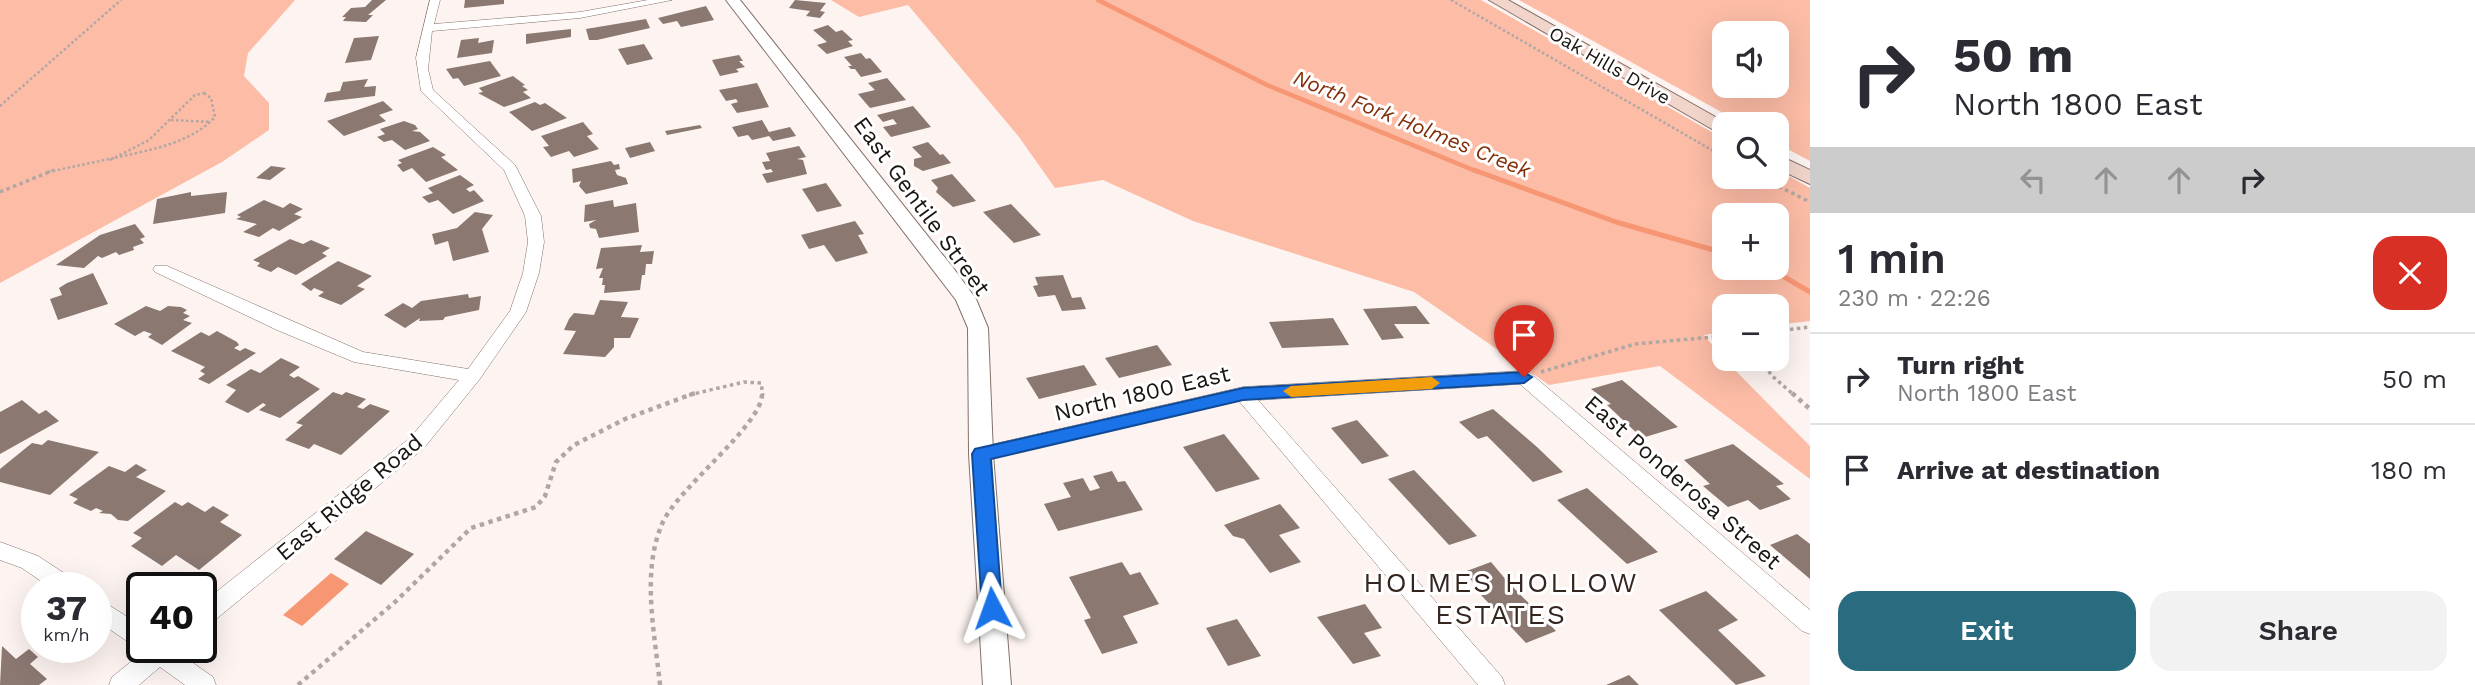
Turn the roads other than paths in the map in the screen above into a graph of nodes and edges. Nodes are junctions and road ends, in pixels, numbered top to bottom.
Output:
1 (435, 0) edge
2 (667, 0) edge
3 (733, 0) edge
4 (1497, 0) edge
5 (428, 28) junction
6 (1712, 123) edge
7 (1789, 167) edge
8 (1810, 178) edge
9 (161, 269) dead end
10 (473, 376) junction
11 (1524, 377) joint
12 (1243, 394) junction
13 (981, 454) junction
14 (0, 551) edge
15 (45, 572) edge
16 (217, 605) edge
17 (1810, 624) edge
18 (141, 663) edge
19 (176, 663) edge
20 (121, 685) edge
21 (204, 685) edge
22 (997, 685) edge
23 (1493, 685) edge

1 - 5 street, East Ridge Road
2 - 5 street
3 - 13 street, East Gentile Street
4 - 6 main road, Oak Hills Drive
5 - 10 street, East Ridge Road
7 - 8 main road
9 - 10 street
10 - 16 street, East Ridge Road
11 - 12 street, North 1800 East
11 - 17 street, East Ponderosa Street
12 - 13 street, North 1800 East
12 - 23 street
13 - 22 street, East Gentile Street
14 - 15 street
18 - 20 street
19 - 21 street

